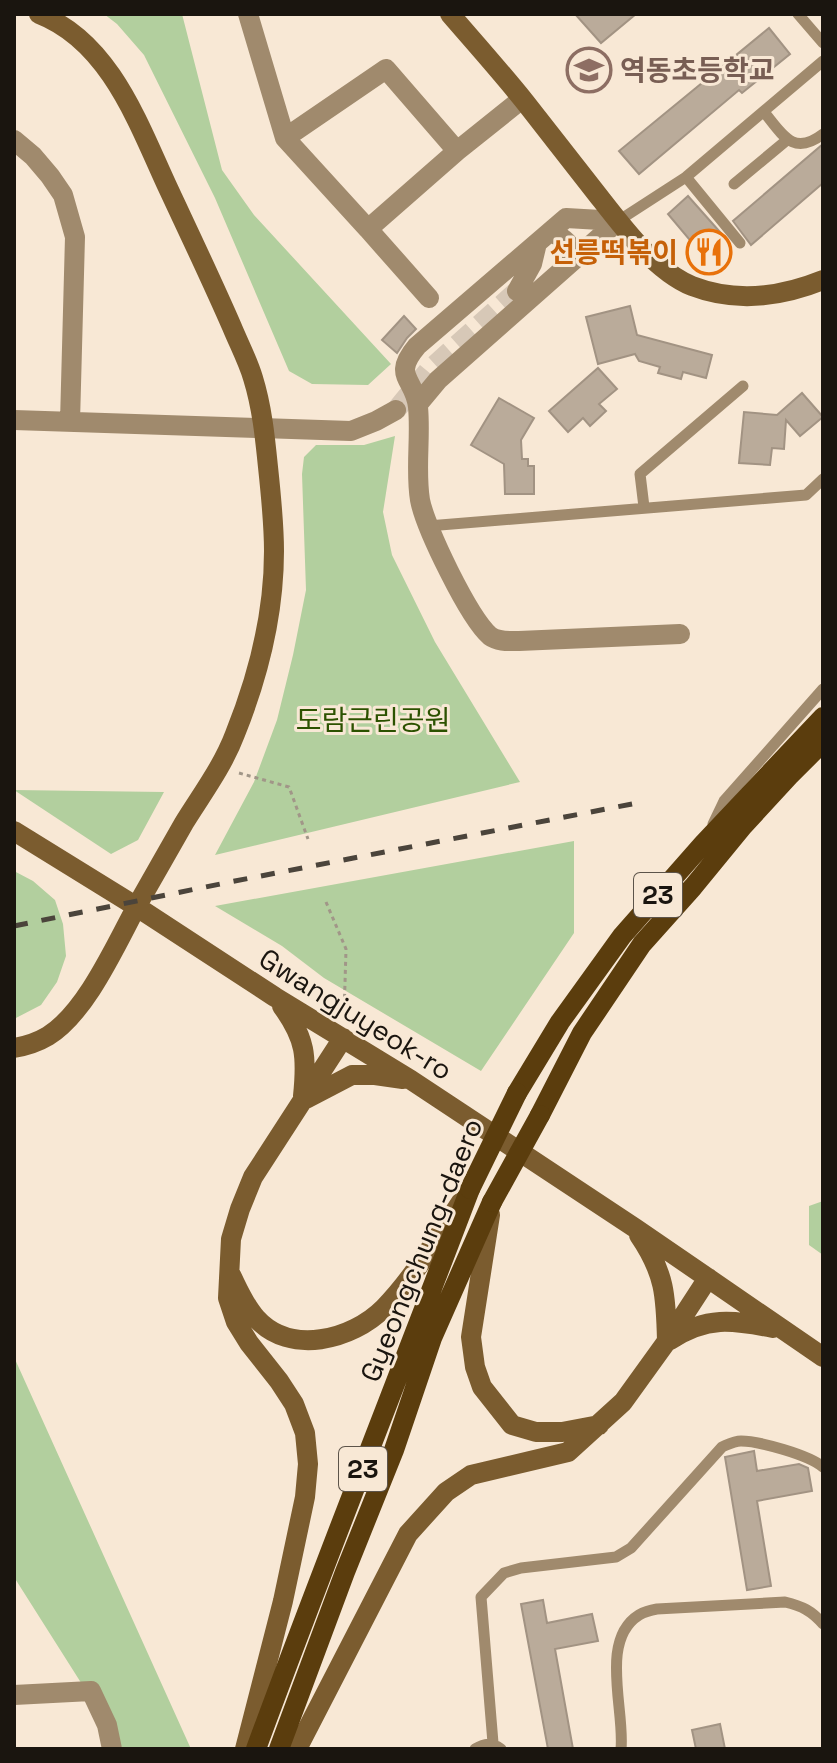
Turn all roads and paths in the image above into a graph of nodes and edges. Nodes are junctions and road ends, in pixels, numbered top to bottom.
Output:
1 (39, 14) edge
2 (248, 14) edge
3 (450, 14) edge
4 (798, 14) edge
5 (823, 43) edge
6 (823, 61) edge
7 (522, 99) junction
8 (764, 112) junction
9 (823, 134) edge
10 (285, 138) junction
11 (14, 140) edge
12 (787, 140) junction
13 (457, 151) junction
14 (686, 177) junction
15 (734, 184) dead end
16 (618, 221) junction
17 (368, 229) junction
18 (544, 238) junction
19 (740, 243) dead end
20 (574, 260) junction
21 (558, 275) junction
22 (823, 280) edge
23 (429, 298) dead end
24 (743, 386) dead end
25 (418, 404) junction
26 (396, 410) tunnel mouth
27 (14, 420) edge
28 (70, 422) junction
29 (265, 428) junction
30 (823, 479) edge
31 (644, 507) junction
32 (428, 526) junction
33 (680, 634) dead end
34 (823, 689) edge
35 (823, 717) edge
36 (823, 742) edge
37 (219, 767) junction
38 (14, 831) edge
39 (308, 839) dead end
40 (703, 844) junction
41 (326, 902) dead end
42 (137, 907) junction
43 (275, 997) junction
44 (343, 1038) junction
45 (14, 1048) edge
46 (411, 1080) junction
47 (302, 1101) junction
48 (470, 1189) junction
49 (492, 1202) junction
50 (635, 1228) junction
51 (230, 1272) junction
52 (708, 1278) junction
53 (785, 1330) junction
54 (667, 1341) junction
55 (823, 1357) edge
56 (599, 1425) junction
57 (823, 1467) edge
58 (823, 1624) edge
59 (14, 1695) edge
60 (497, 1746) edge
61 (112, 1749) edge
62 (245, 1749) edge
63 (256, 1749) edge
64 (279, 1749) edge
65 (297, 1749) edge
66 (475, 1749) edge
67 (621, 1749) edge

1 - 29 street
2 - 10 street
3 - 7 street
4 - 5 lane
6 - 8 lane
7 - 13 street
7 - 16 street
8 - 12 lane
8 - 14 lane
9 - 12 lane
10 - 13 street
10 - 17 street
11 - 28 street
12 - 15 lane
13 - 17 street
14 - 16 lane
14 - 19 lane
16 - 18 street
16 - 20 street
16 - 22 street
17 - 23 street
18 - 20 street
18 - 21 street
18 - 25 street
20 - 21 street
21 - 25 street
24 - 31 lane
25 - 32 street
26 - 29 street
27 - 28 street
28 - 29 street
29 - 37 street
30 - 31 lane
31 - 32 lane
32 - 33 street
34 - 40 lane
35 - 40 main road, Gyeongchung-daero / 23
36 - 49 main road, Gyeongchung-daero / 23, bridge
37 - 39 path
37 - 42 street
38 - 42 street, Gwangjuyeok-ro
40 - 48 main road, Gyeongchung-daero / 23, bridge
41 - 44 path
42 - 43 street, Gwangjuyeok-ro
42 - 45 street
43 - 44 street, Gwangjuyeok-ro
43 - 47 street
44 - 46 street, Gwangjuyeok-ro
44 - 47 street
46 - 47 street
46 - 50 street, Gwangjuyeok-ro
47 - 51 street
48 - 51 street
48 - 63 main road, Gyeongchung-daero / 23
49 - 56 street
49 - 64 main road, Gyeongchung-daero / 23
50 - 52 street, Gwangjuyeok-ro
50 - 54 street
51 - 62 street
52 - 53 street, Gwangjuyeok-ro
52 - 54 street
53 - 54 street
53 - 55 street, Gwangjuyeok-ro
54 - 56 street
56 - 65 street
57 - 60 lane
58 - 67 lane
59 - 61 street
60 - 66 lane

